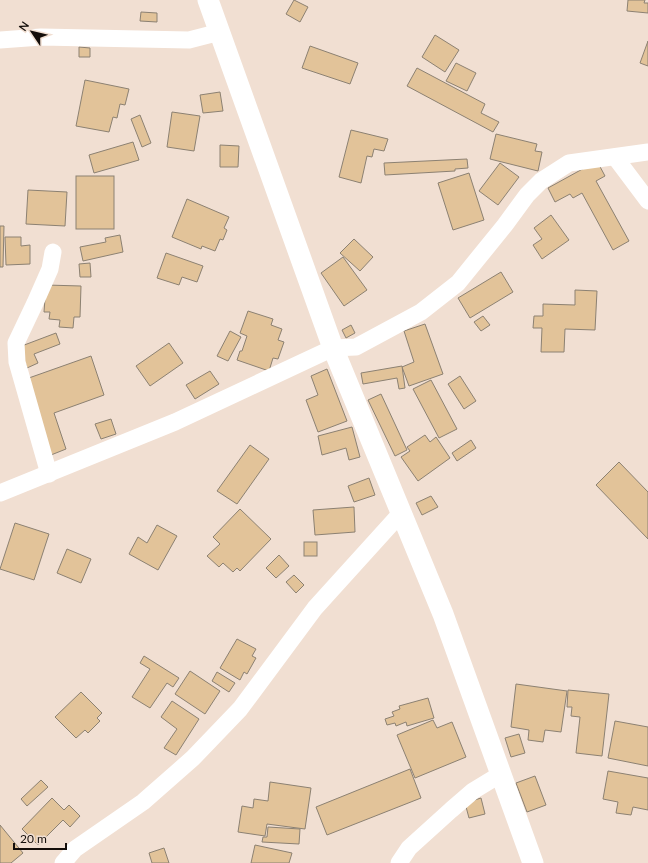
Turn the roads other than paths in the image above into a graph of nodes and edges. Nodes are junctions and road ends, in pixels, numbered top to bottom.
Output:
1 (208, 0) edge
2 (220, 32) junction
3 (0, 40) edge
4 (648, 152) edge
5 (615, 157) junction
6 (648, 201) edge
7 (52, 252) dead end
8 (333, 348) junction
9 (49, 474) junction
10 (0, 493) edge
11 (401, 513) junction
12 (501, 774) junction
13 (63, 863) edge
14 (399, 863) edge
15 (533, 863) edge

1 - 2 street
2 - 3 street
2 - 8 street
4 - 5 street
5 - 6 street
5 - 8 street
7 - 9 street
8 - 9 street
8 - 11 street
9 - 10 street
11 - 12 street
11 - 13 street
12 - 14 street
12 - 15 street

